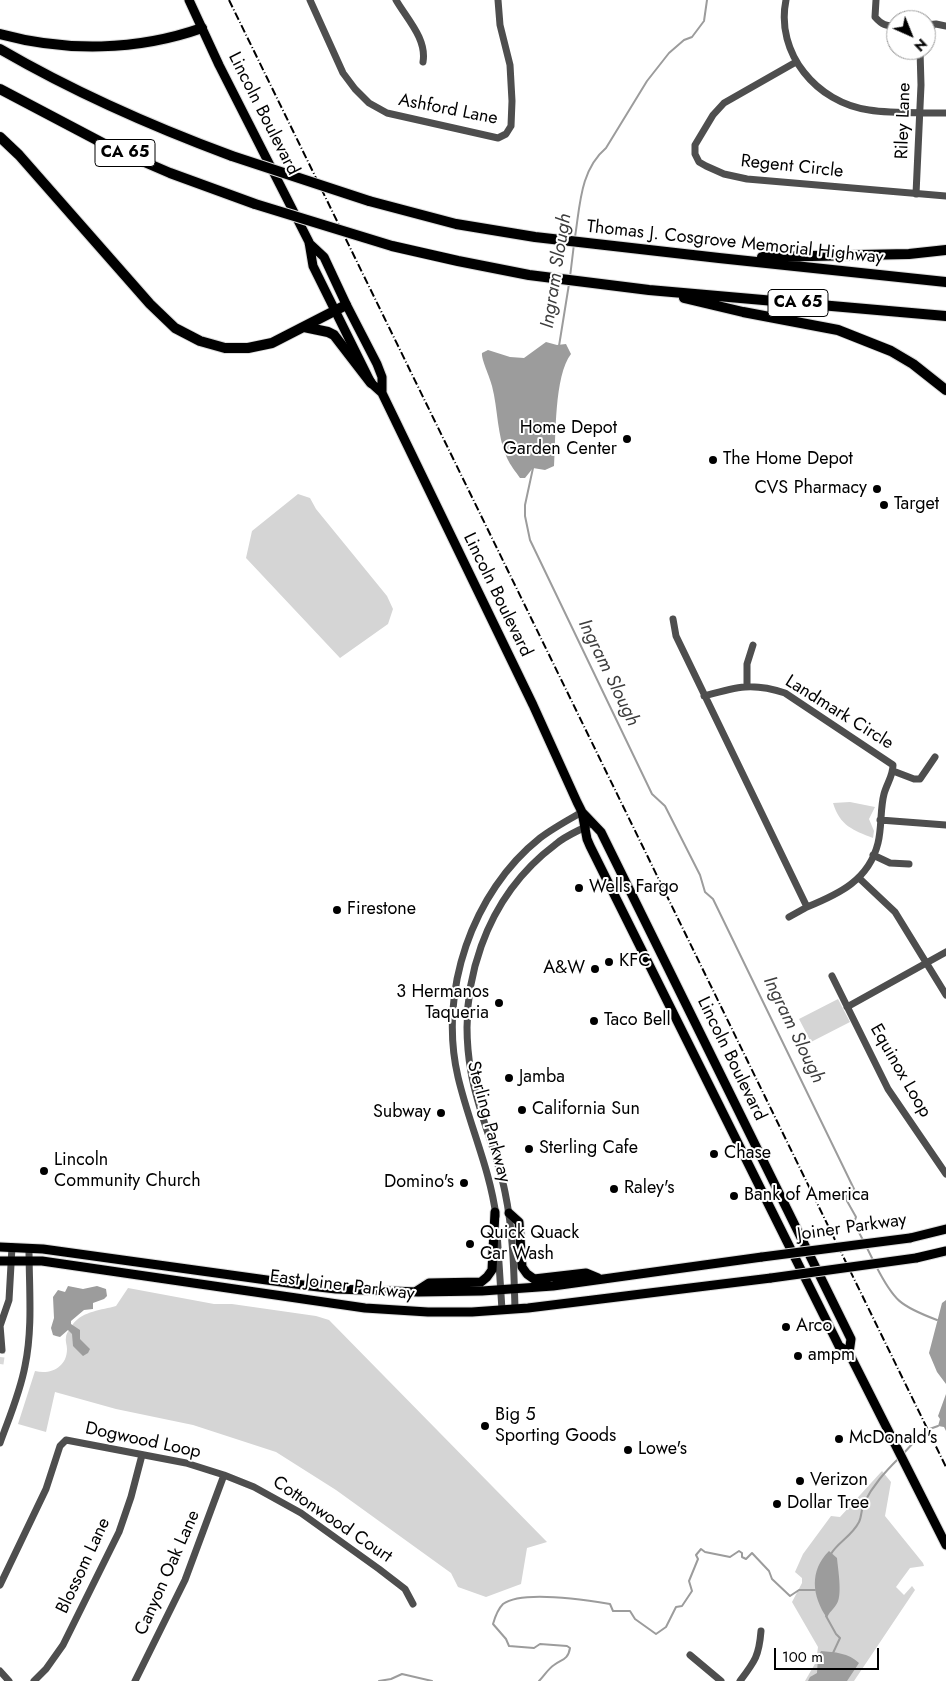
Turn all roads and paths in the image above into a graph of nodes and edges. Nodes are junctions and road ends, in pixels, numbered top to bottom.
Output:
1 (189, 0) edge
2 (319, 0) edge
3 (396, 0) edge
4 (498, 0) edge
5 (786, 0) edge
6 (876, 0) edge
7 (311, 2) edge
8 (886, 26) edge
9 (202, 28) junction
10 (0, 34) edge
11 (0, 49) edge
12 (920, 60) edge
13 (423, 62) dead end
14 (796, 62) junction
15 (0, 89) edge
16 (919, 112) junction
17 (946, 113) edge
18 (0, 137) edge
19 (916, 194) junction
20 (946, 196) edge
21 (309, 242) junction
22 (946, 250) edge
23 (719, 258) junction
24 (946, 282) edge
25 (649, 290) junction
26 (346, 305) junction
27 (335, 311) junction
28 (946, 316) edge
29 (304, 327) junction
30 (371, 383) junction
31 (946, 390) edge
32 (382, 393) junction
33 (673, 619) dead end
34 (753, 645) dead end
35 (747, 686) junction
36 (704, 696) junction
37 (935, 757) dead end
38 (893, 771) junction
39 (582, 812) junction
40 (880, 820) junction
41 (589, 825) junction
42 (946, 825) edge
43 (873, 855) junction
44 (909, 864) dead end
45 (859, 878) junction
46 (807, 907) junction
47 (789, 917) dead end
48 (946, 952) edge
49 (927, 963) junction
50 (832, 976) dead end
51 (946, 995) edge
52 (847, 1007) junction
53 (946, 1174) edge
54 (496, 1212) junction
55 (509, 1213) junction
56 (946, 1229) edge
57 (0, 1247) edge
58 (12, 1247) junction
59 (29, 1248) junction
60 (946, 1251) edge
61 (762, 1257) joint
62 (0, 1261) edge
63 (12, 1261) junction
64 (29, 1261) junction
65 (601, 1279) junction
66 (514, 1289) junction
67 (501, 1290) junction
68 (415, 1292) junction
69 (515, 1309) junction
70 (502, 1310) junction
71 (0, 1325) edge
72 (2, 1350) dead end
73 (849, 1353) junction
74 (0, 1443) edge
75 (142, 1455) junction
76 (224, 1475) junction
77 (946, 1545) edge
78 (0, 1586) edge
79 (413, 1604) dead end
80 (760, 1631) dead end
81 (690, 1655) dead end
82 (0, 1670) edge
83 (9, 1681) edge
84 (34, 1681) edge
85 (135, 1681) edge
86 (721, 1681) edge
87 (740, 1681) edge

1 - 9 main road, Lincoln Boulevard
2 - 7 street
3 - 13 street
4 - 7 street, Ashford Lane
5 - 14 street
6 - 8 street
9 - 10 highway
9 - 21 main road, Lincoln Boulevard
11 - 23 highway, Thomas J. Cosgrove Memorial Highway / CA 65, bridge
12 - 16 street, Riley Lane
14 - 16 street
14 - 19 street, Regent Circle
15 - 25 highway, CA 65, bridge
16 - 17 street
16 - 19 street, Riley Lane
18 - 29 highway
19 - 20 street, Regent Circle
21 - 26 main road, Lincoln Boulevard
21 - 27 main road, Lincoln Boulevard
22 - 23 highway
23 - 24 highway, Thomas J. Cosgrove Memorial Highway / CA 65
25 - 28 highway, CA 65
25 - 31 highway
26 - 27 highway
26 - 32 main road, Lincoln Boulevard
27 - 29 highway
27 - 30 main road, Lincoln Boulevard
29 - 30 highway
30 - 32 main road, Lincoln Boulevard
32 - 39 main road, Lincoln Boulevard
33 - 36 street
34 - 35 street
35 - 36 street, Landmark Circle
35 - 38 street, Landmark Circle
36 - 46 street
37 - 38 street
38 - 40 street, Landmark Circle
39 - 41 main road, Lincoln Boulevard
39 - 54 street, Sterling Parkway
40 - 42 street
40 - 43 street, Landmark Circle
41 - 55 street, Sterling Parkway
41 - 73 main road, Lincoln Boulevard
41 - 73 main road, Lincoln Boulevard
43 - 44 street
43 - 45 street, Landmark Circle
45 - 46 street, Landmark Circle
45 - 49 street
46 - 47 street, Landmark Circle
48 - 49 street
49 - 51 street
49 - 52 street
50 - 52 street, Equinox Loop
52 - 53 street, Equinox Loop
54 - 67 street, Sterling Parkway
54 - 68 main road
55 - 65 main road
55 - 66 street, Sterling Parkway
56 - 61 main road, Joiner Parkway, bridge
57 - 58 main road, East Joiner Parkway
58 - 59 main road, East Joiner Parkway
58 - 63 street
59 - 64 street
59 - 68 main road, East Joiner Parkway
60 - 69 main road, East Joiner Parkway, bridge
61 - 65 main road, East Joiner Parkway
62 - 63 main road, East Joiner Parkway
63 - 64 main road, East Joiner Parkway
63 - 71 street
64 - 70 main road, East Joiner Parkway
64 - 74 street
65 - 66 main road, East Joiner Parkway
66 - 67 main road, East Joiner Parkway
66 - 69 street, Sterling Parkway
67 - 68 main road, East Joiner Parkway
67 - 70 street, Sterling Parkway
69 - 70 main road, East Joiner Parkway
71 - 72 street
73 - 77 main road, Lincoln Boulevard
75 - 76 street, Dogwood Loop
75 - 78 street, Dogwood Loop
75 - 84 street, Blossom Lane
76 - 79 street, Cottonwood Court
76 - 85 street, Canyon Oak Lane
80 - 87 street
81 - 86 street
82 - 83 street

